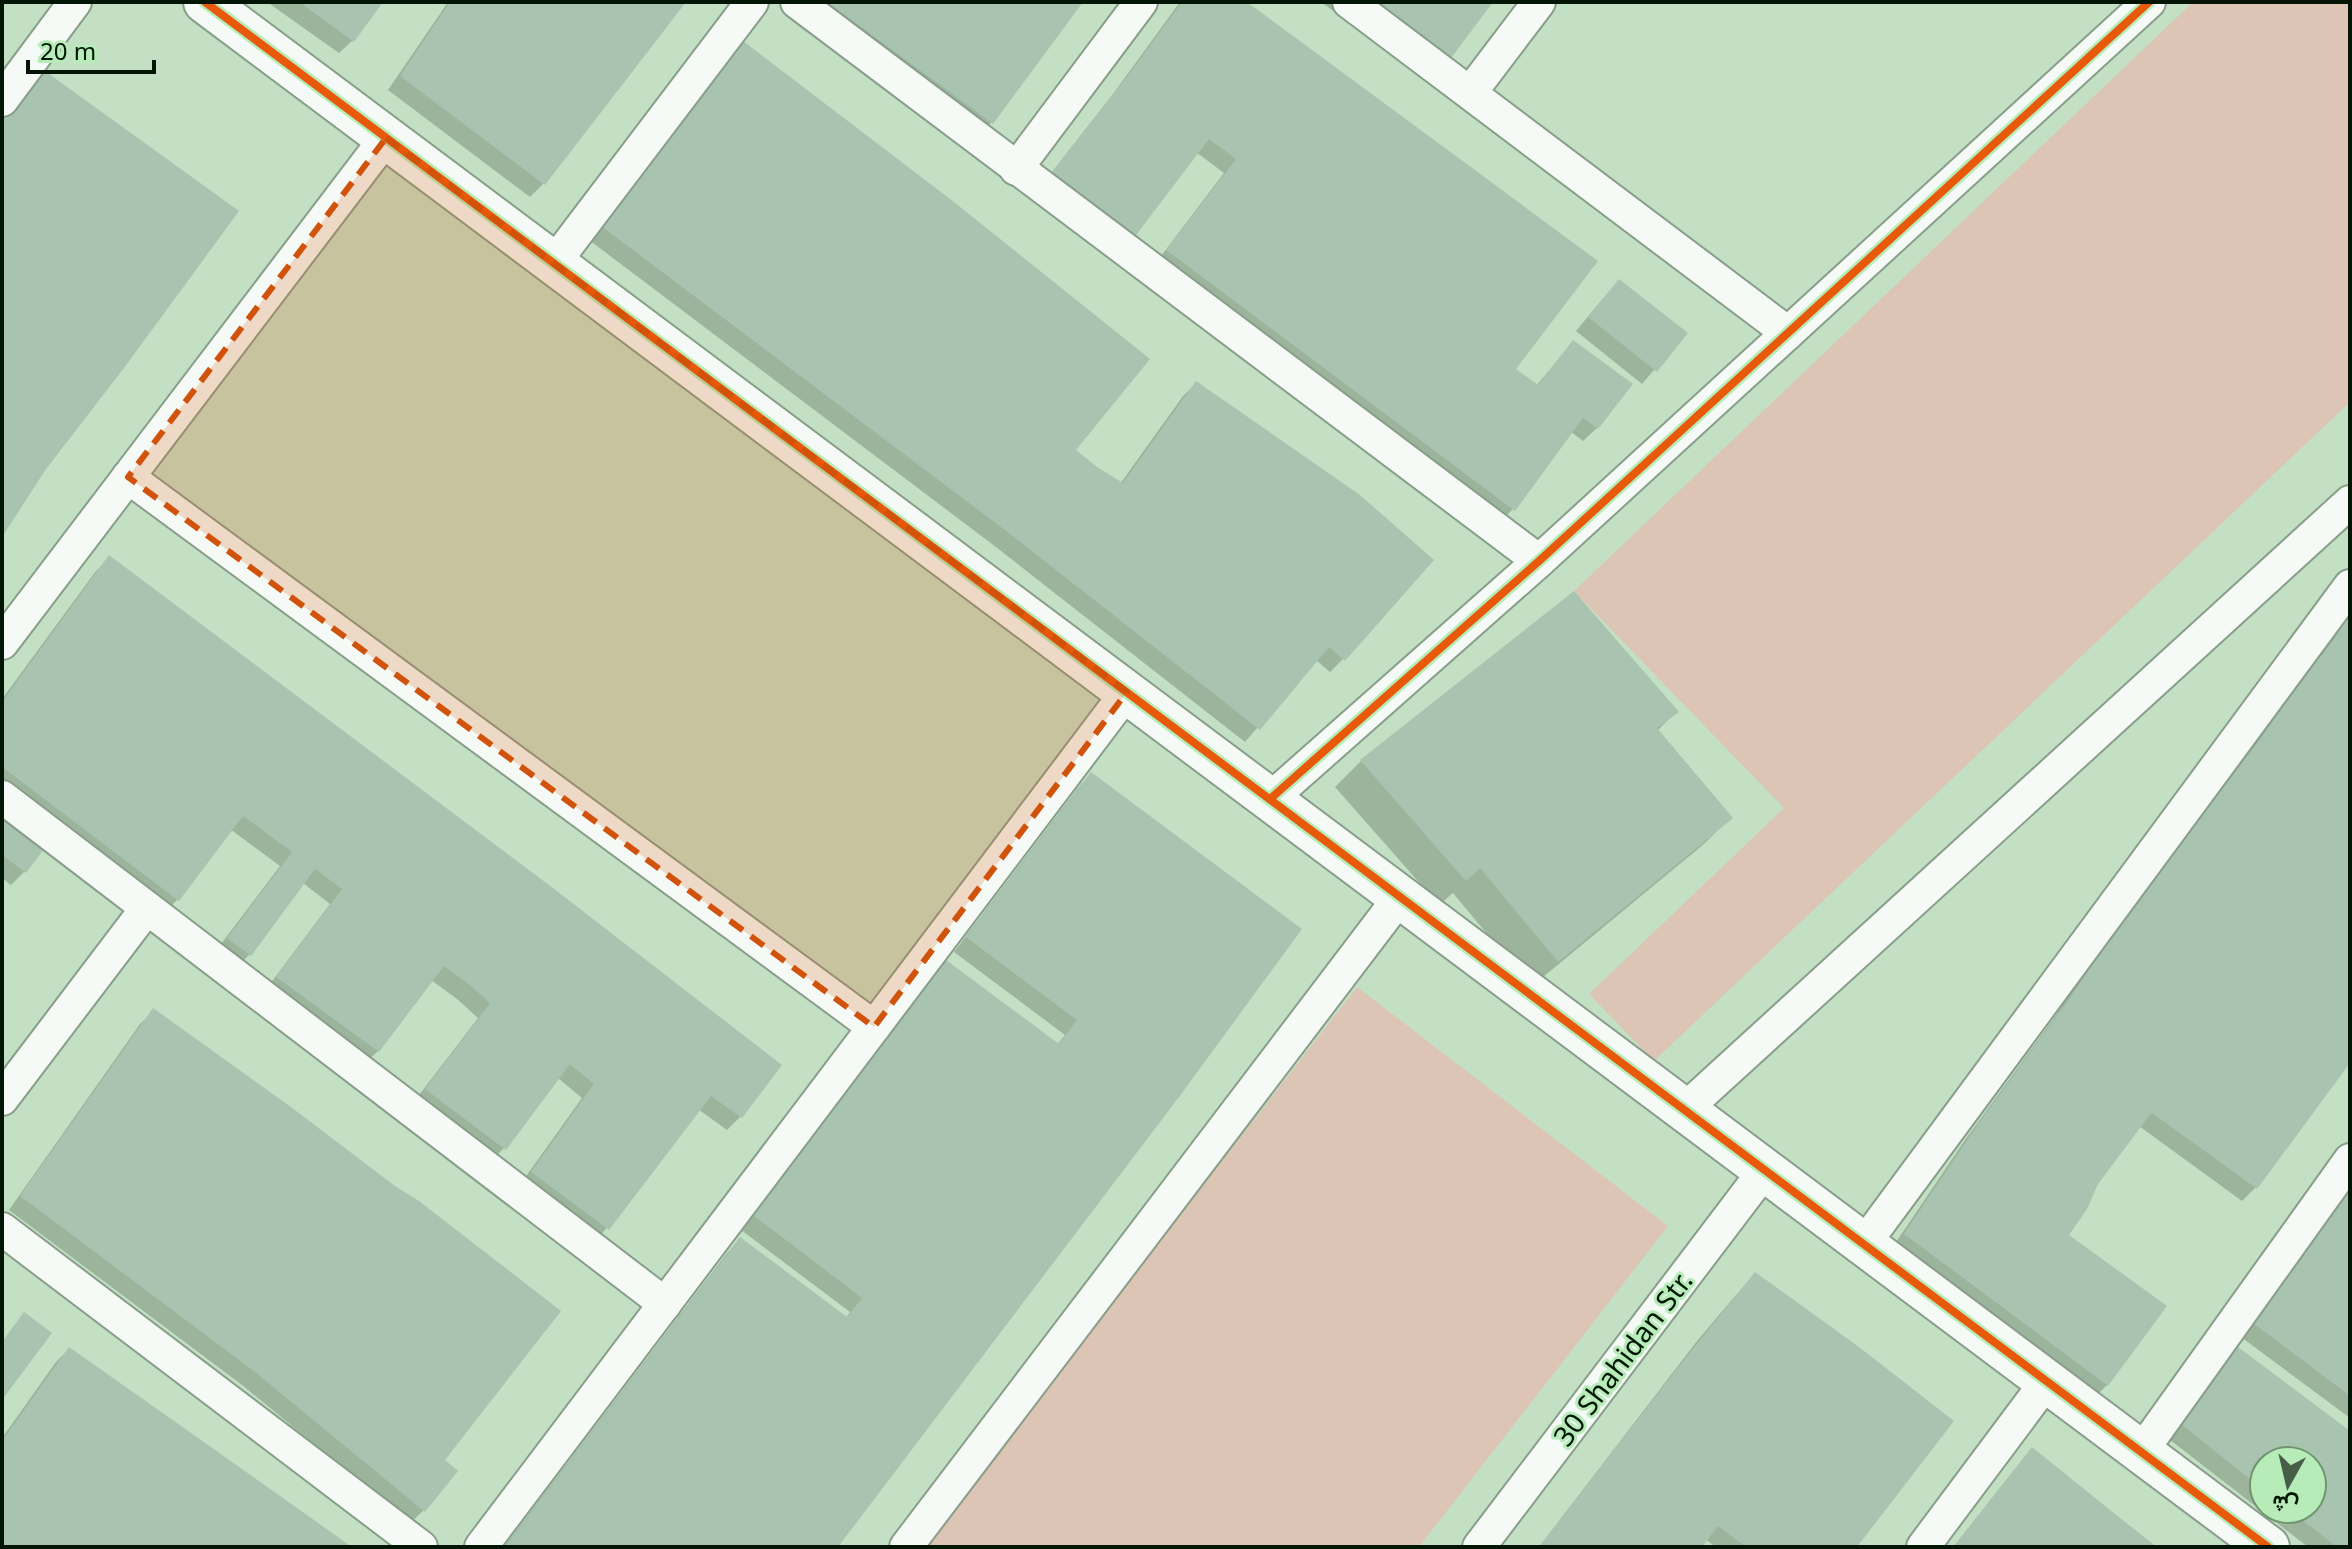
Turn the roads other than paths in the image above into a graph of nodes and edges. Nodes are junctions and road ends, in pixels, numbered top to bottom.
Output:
1 (75, 2) edge
2 (205, 2) edge
3 (752, 2) edge
4 (797, 2) edge
5 (1141, 2) edge
6 (1349, 2) edge
7 (1539, 2) edge
8 (2149, 2) edge
9 (1470, 93) junction
10 (2, 100) edge
11 (386, 138) junction
12 (1016, 169) junction
13 (554, 263) junction
14 (1788, 333) junction
15 (128, 477) junction
16 (2350, 502) edge
17 (1539, 561) junction
18 (2350, 586) edge
19 (2, 643) edge
20 (1127, 692) junction
21 (2, 797) edge
22 (1270, 799) junction
23 (1400, 897) junction
24 (147, 908) junction
25 (874, 1027) junction
26 (2, 1099) edge
27 (1684, 1110) junction
28 (2350, 1160) edge
29 (1765, 1170) junction
30 (2, 1229) edge
31 (1864, 1244) junction
32 (665, 1304) junction
33 (2047, 1381) junction
34 (2141, 1452) junction
35 (421, 1547) edge
36 (481, 1547) edge
37 (906, 1547) edge
38 (1479, 1547) edge
39 (1923, 1547) edge
40 (2268, 1547) edge

1 - 10 street
2 - 11 street
3 - 13 street
4 - 12 street
5 - 12 street
6 - 9 street
7 - 9 street
8 - 14 street
9 - 14 street
11 - 13 street
11 - 15 street
12 - 17 street
13 - 20 street
14 - 17 street
15 - 19 street
15 - 25 street
16 - 27 street
17 - 22 street
18 - 31 street
20 - 22 street
20 - 25 street
21 - 24 street
22 - 23 street
23 - 27 street
23 - 37 street
24 - 26 street
24 - 32 street
25 - 32 street
27 - 29 street
28 - 34 street
29 - 31 street
29 - 38 street, 30 Shahidan Str.
30 - 35 street
31 - 33 street
32 - 36 street
33 - 34 street
33 - 39 street
34 - 40 street

